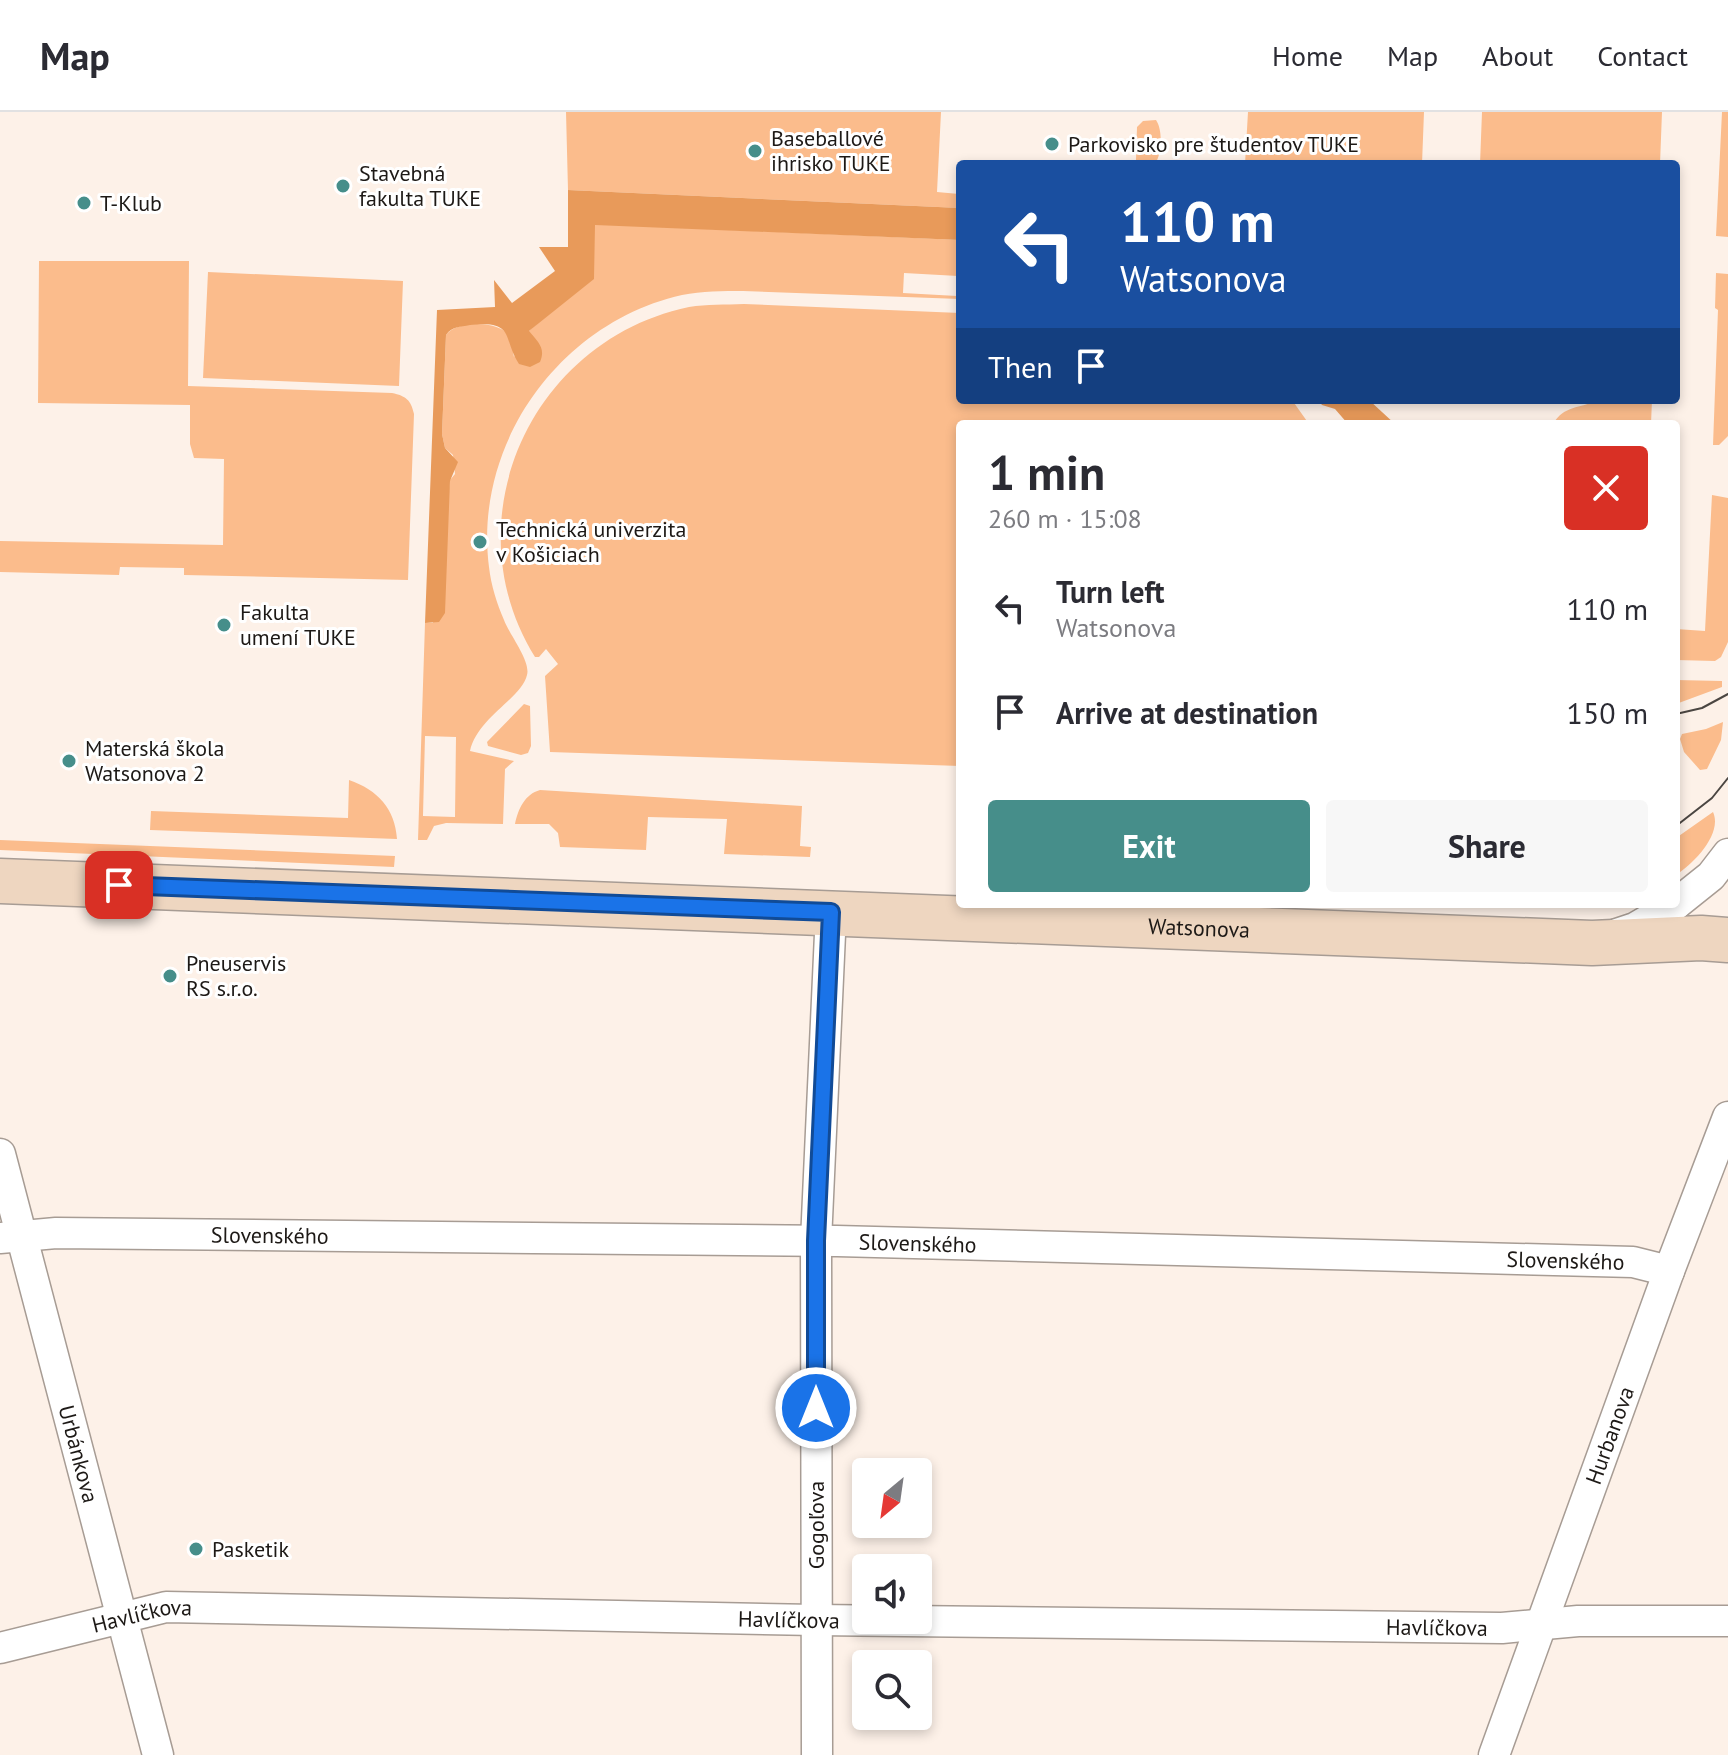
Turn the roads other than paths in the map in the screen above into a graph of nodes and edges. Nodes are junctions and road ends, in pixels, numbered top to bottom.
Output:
1 (1728, 854) edge
2 (0, 881) edge
3 (1680, 901) edge
4 (1669, 908) edge
5 (831, 912) junction
6 (1728, 940) edge
7 (1592, 943) junction
8 (1728, 1117) edge
9 (0, 1154) edge
10 (11, 1236) edge
11 (816, 1241) junction
12 (1669, 1271) junction
13 (122, 1617) junction
14 (815, 1620) junction
15 (1728, 1621) edge
16 (1542, 1624) junction
17 (0, 1648) edge
18 (158, 1755) edge
19 (817, 1755) edge
20 (1494, 1755) edge

1 - 3 street
2 - 5 street, Watsonova
4 - 7 street
5 - 7 street, Watsonova
5 - 11 street, Gogoľova
6 - 7 street, Watsonova
8 - 12 street, Hurbanova
9 - 10 street, Urbánkova
10 - 11 street, Slovenského
10 - 13 street, Urbánkova
11 - 12 street, Slovenského
11 - 14 street, Gogoľova
12 - 16 street, Hurbanova
13 - 14 street, Havlíčkova
13 - 17 street, Havlíčkova
13 - 18 street, Urbánkova
14 - 16 street, Havlíčkova
14 - 19 street, Gogoľova
15 - 16 street, Havlíčkova
16 - 20 street, Hurbanova

